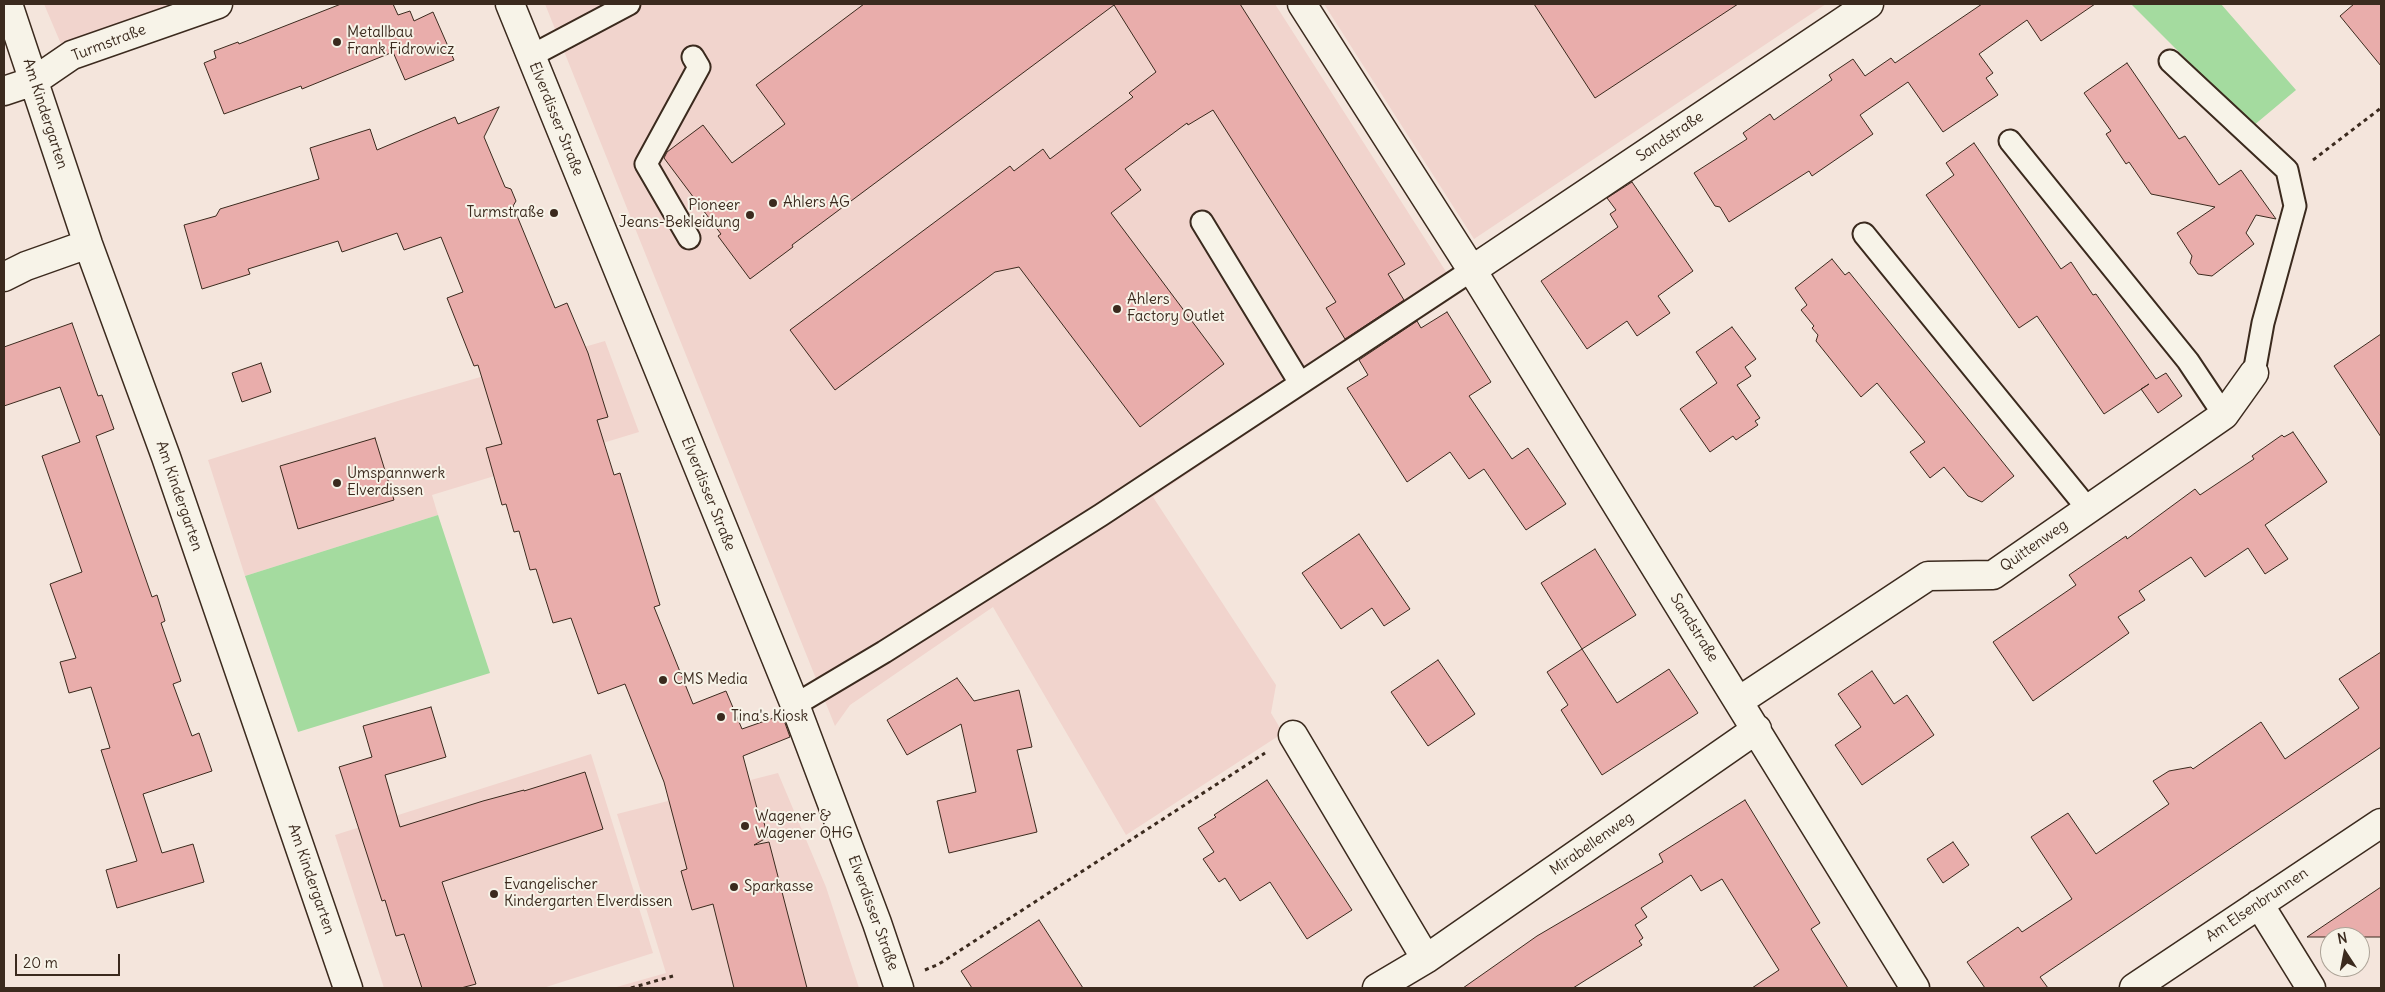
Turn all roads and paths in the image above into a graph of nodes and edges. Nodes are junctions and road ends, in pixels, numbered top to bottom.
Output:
1 (8, 4) edge
2 (218, 4) edge
3 (510, 4) edge
4 (629, 4) edge
5 (1302, 4) edge
6 (1869, 4) edge
7 (531, 56) junction
8 (693, 57) dead end
9 (2170, 61) dead end
10 (34, 81) junction
11 (4, 91) edge
12 (2381, 108) edge
13 (2010, 141) dead end
14 (2287, 170) junction
15 (1202, 222) dead end
16 (1864, 234) dead end
17 (689, 238) dead end
18 (88, 244) junction
19 (1472, 270) junction
20 (4, 277) edge
21 (2254, 374) joint
22 (1300, 383) junction
23 (2224, 415) junction
24 (2088, 509) junction
25 (1739, 700) junction
26 (795, 706) junction
27 (1757, 729) junction
28 (1293, 735) joint
29 (2381, 823) edge
30 (2260, 904) junction
31 (1426, 958) junction
32 (673, 976) dead end
33 (1391, 984) edge
34 (898, 985) edge
35 (348, 988) edge
36 (631, 988) edge
37 (1915, 988) edge
38 (2134, 988) edge
39 (2311, 988) edge

1 - 10 street, Am Kindergarten
2 - 10 street, Turmstraße
3 - 7 street, Elverdisser Straße
4 - 7 lane
5 - 19 street, Sandstraße
6 - 19 street, Sandstraße
7 - 26 street, Elverdisser Straße
8 - 17 lane
9 - 14 lane
10 - 11 street, Turmstraße
10 - 18 street, Am Kindergarten
12 - 14 path
13 - 23 lane
14 - 21 lane
15 - 22 lane
16 - 24 lane
18 - 20 street
18 - 35 street, Am Kindergarten
19 - 22 lane
19 - 25 street, Sandstraße
21 - 23 street, Quittenweg
22 - 26 lane
23 - 24 street, Quittenweg
24 - 25 street, Quittenweg
25 - 27 street, Sandstraße
26 - 34 street, Elverdisser Straße
27 - 31 street, Mirabellenweg
27 - 37 street, Sandstraße
28 - 31 street
28 - 34 path
29 - 30 street, Am Elsenbrunnen
30 - 38 street, Am Elsenbrunnen
30 - 39 street
31 - 33 street, Mirabellenweg
32 - 36 path

